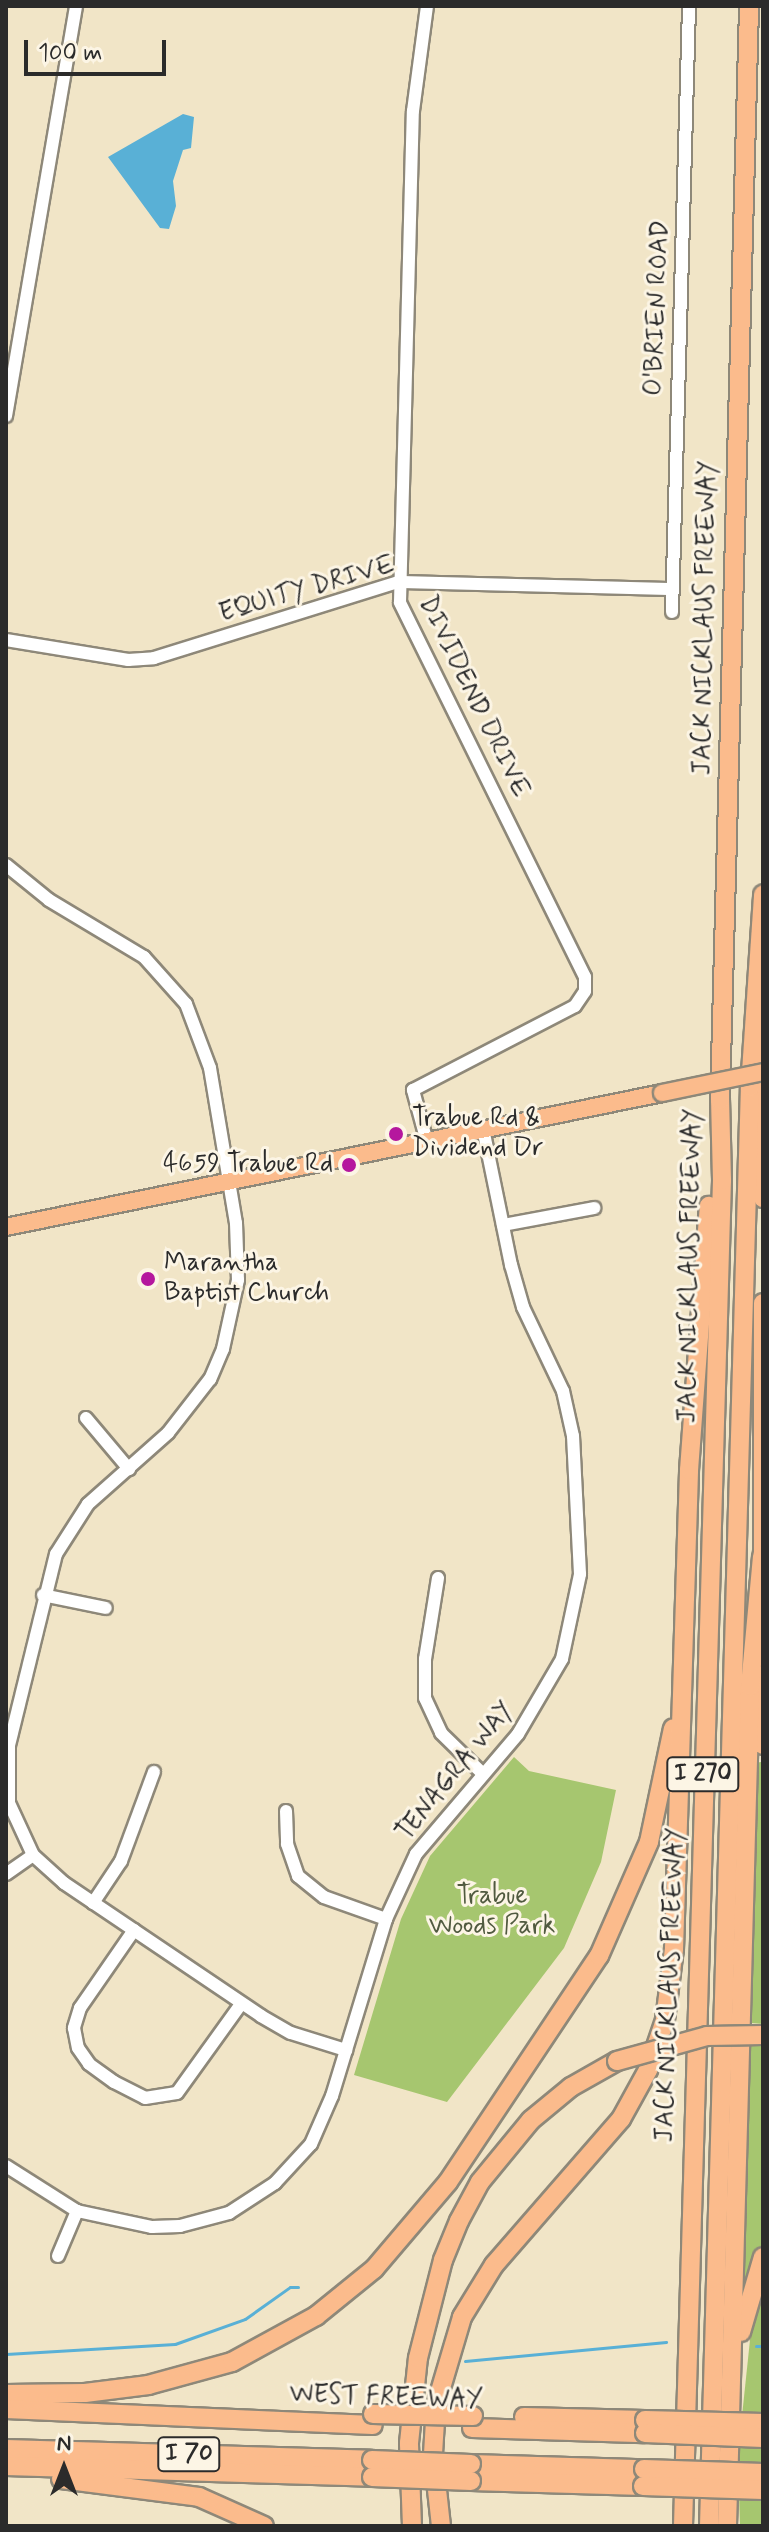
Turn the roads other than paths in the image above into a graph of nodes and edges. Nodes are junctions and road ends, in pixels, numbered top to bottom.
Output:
1 (76, 6) edge
2 (427, 6) edge
3 (689, 6) edge
4 (749, 6) edge
5 (6, 416) edge
6 (398, 582) junction
7 (672, 589) junction
8 (672, 612) dead end
9 (6, 640) edge
10 (6, 865) edge
11 (763, 894) edge
12 (758, 1011) junction
13 (763, 1072) edge
14 (720, 1100) junction
15 (484, 1133) junction
16 (427, 1142) junction
17 (229, 1178) junction
18 (763, 1198) edge
19 (594, 1208) dead end
20 (503, 1225) junction
21 (6, 1227) edge
22 (763, 1303) edge
23 (86, 1418) dead end
24 (129, 1469) junction
25 (762, 1565) edge
26 (438, 1578) dead end
27 (43, 1595) junction
28 (106, 1608) dead end
29 (763, 1675) edge
30 (683, 1678) junction
31 (763, 1745) edge
32 (154, 1772) dead end
33 (481, 1772) junction
34 (286, 1811) dead end
35 (33, 1855) junction
36 (6, 1874) edge
37 (93, 1903) junction
38 (386, 1919) junction
39 (134, 1930) junction
40 (241, 2004) junction
41 (763, 2035) edge
42 (346, 2050) junction
43 (6, 2166) edge
44 (77, 2211) junction
45 (58, 2256) dead end
46 (763, 2257) edge
47 (731, 2377) junction
48 (6, 2394) edge
49 (6, 2409) edge
50 (763, 2423) edge
51 (645, 2426) junction
52 (763, 2438) edge
53 (6, 2449) edge
54 (6, 2466) edge
55 (372, 2468) junction
56 (763, 2473) edge
57 (6, 2475) edge
58 (644, 2478) junction
59 (763, 2490) edge
60 (728, 2523) edge
61 (264, 2526) edge
62 (412, 2526) edge
63 (441, 2526) edge
64 (683, 2526) edge
65 (709, 2526) edge

1 - 5 street
2 - 6 street, DIVIDEND DRIVE
3 - 7 street, O'BRIEN ROAD
4 - 14 highway, JACK NICKLAUS FREEWAY / I 270
6 - 7 street, EQUITY DRIVE
6 - 9 street, EQUITY DRIVE
6 - 16 street, DIVIDEND DRIVE
7 - 8 street, O'BRIEN ROAD
10 - 17 street
11 - 12 highway, JACK NICKLAUS FREEWAY / I 270
12 - 18 highway
12 - 65 highway, JACK NICKLAUS FREEWAY / I 270
13 - 15 main road, bridge
14 - 30 highway
14 - 64 highway, JACK NICKLAUS FREEWAY / I 270
15 - 16 main road
15 - 20 street, TENAGRA WAY
16 - 17 main road
17 - 21 main road
17 - 24 street
19 - 20 street
20 - 33 street, TENAGRA WAY
22 - 25 highway
23 - 24 street
24 - 27 street
25 - 47 highway
26 - 33 street
27 - 28 street
27 - 35 street
29 - 31 highway
30 - 48 highway
30 - 63 highway
32 - 37 street
33 - 38 street, TENAGRA WAY
34 - 38 street
35 - 36 street
35 - 37 street
37 - 39 street
38 - 42 street, TENAGRA WAY
39 - 40 street
39 - 40 street
40 - 42 street
41 - 62 highway, bridge
42 - 44 street, TENAGRA WAY
43 - 44 street, TENAGRA WAY
44 - 45 street
46 - 47 highway
47 - 60 highway
49 - 51 highway, WEST FREEWAY / I 70
50 - 51 highway, bridge
51 - 52 highway, WEST FREEWAY / I 70, bridge
53 - 55 highway, I 70
54 - 55 highway
55 - 58 highway, I 70, bridge
56 - 58 highway, I 70, bridge
57 - 61 highway
58 - 59 highway, bridge

